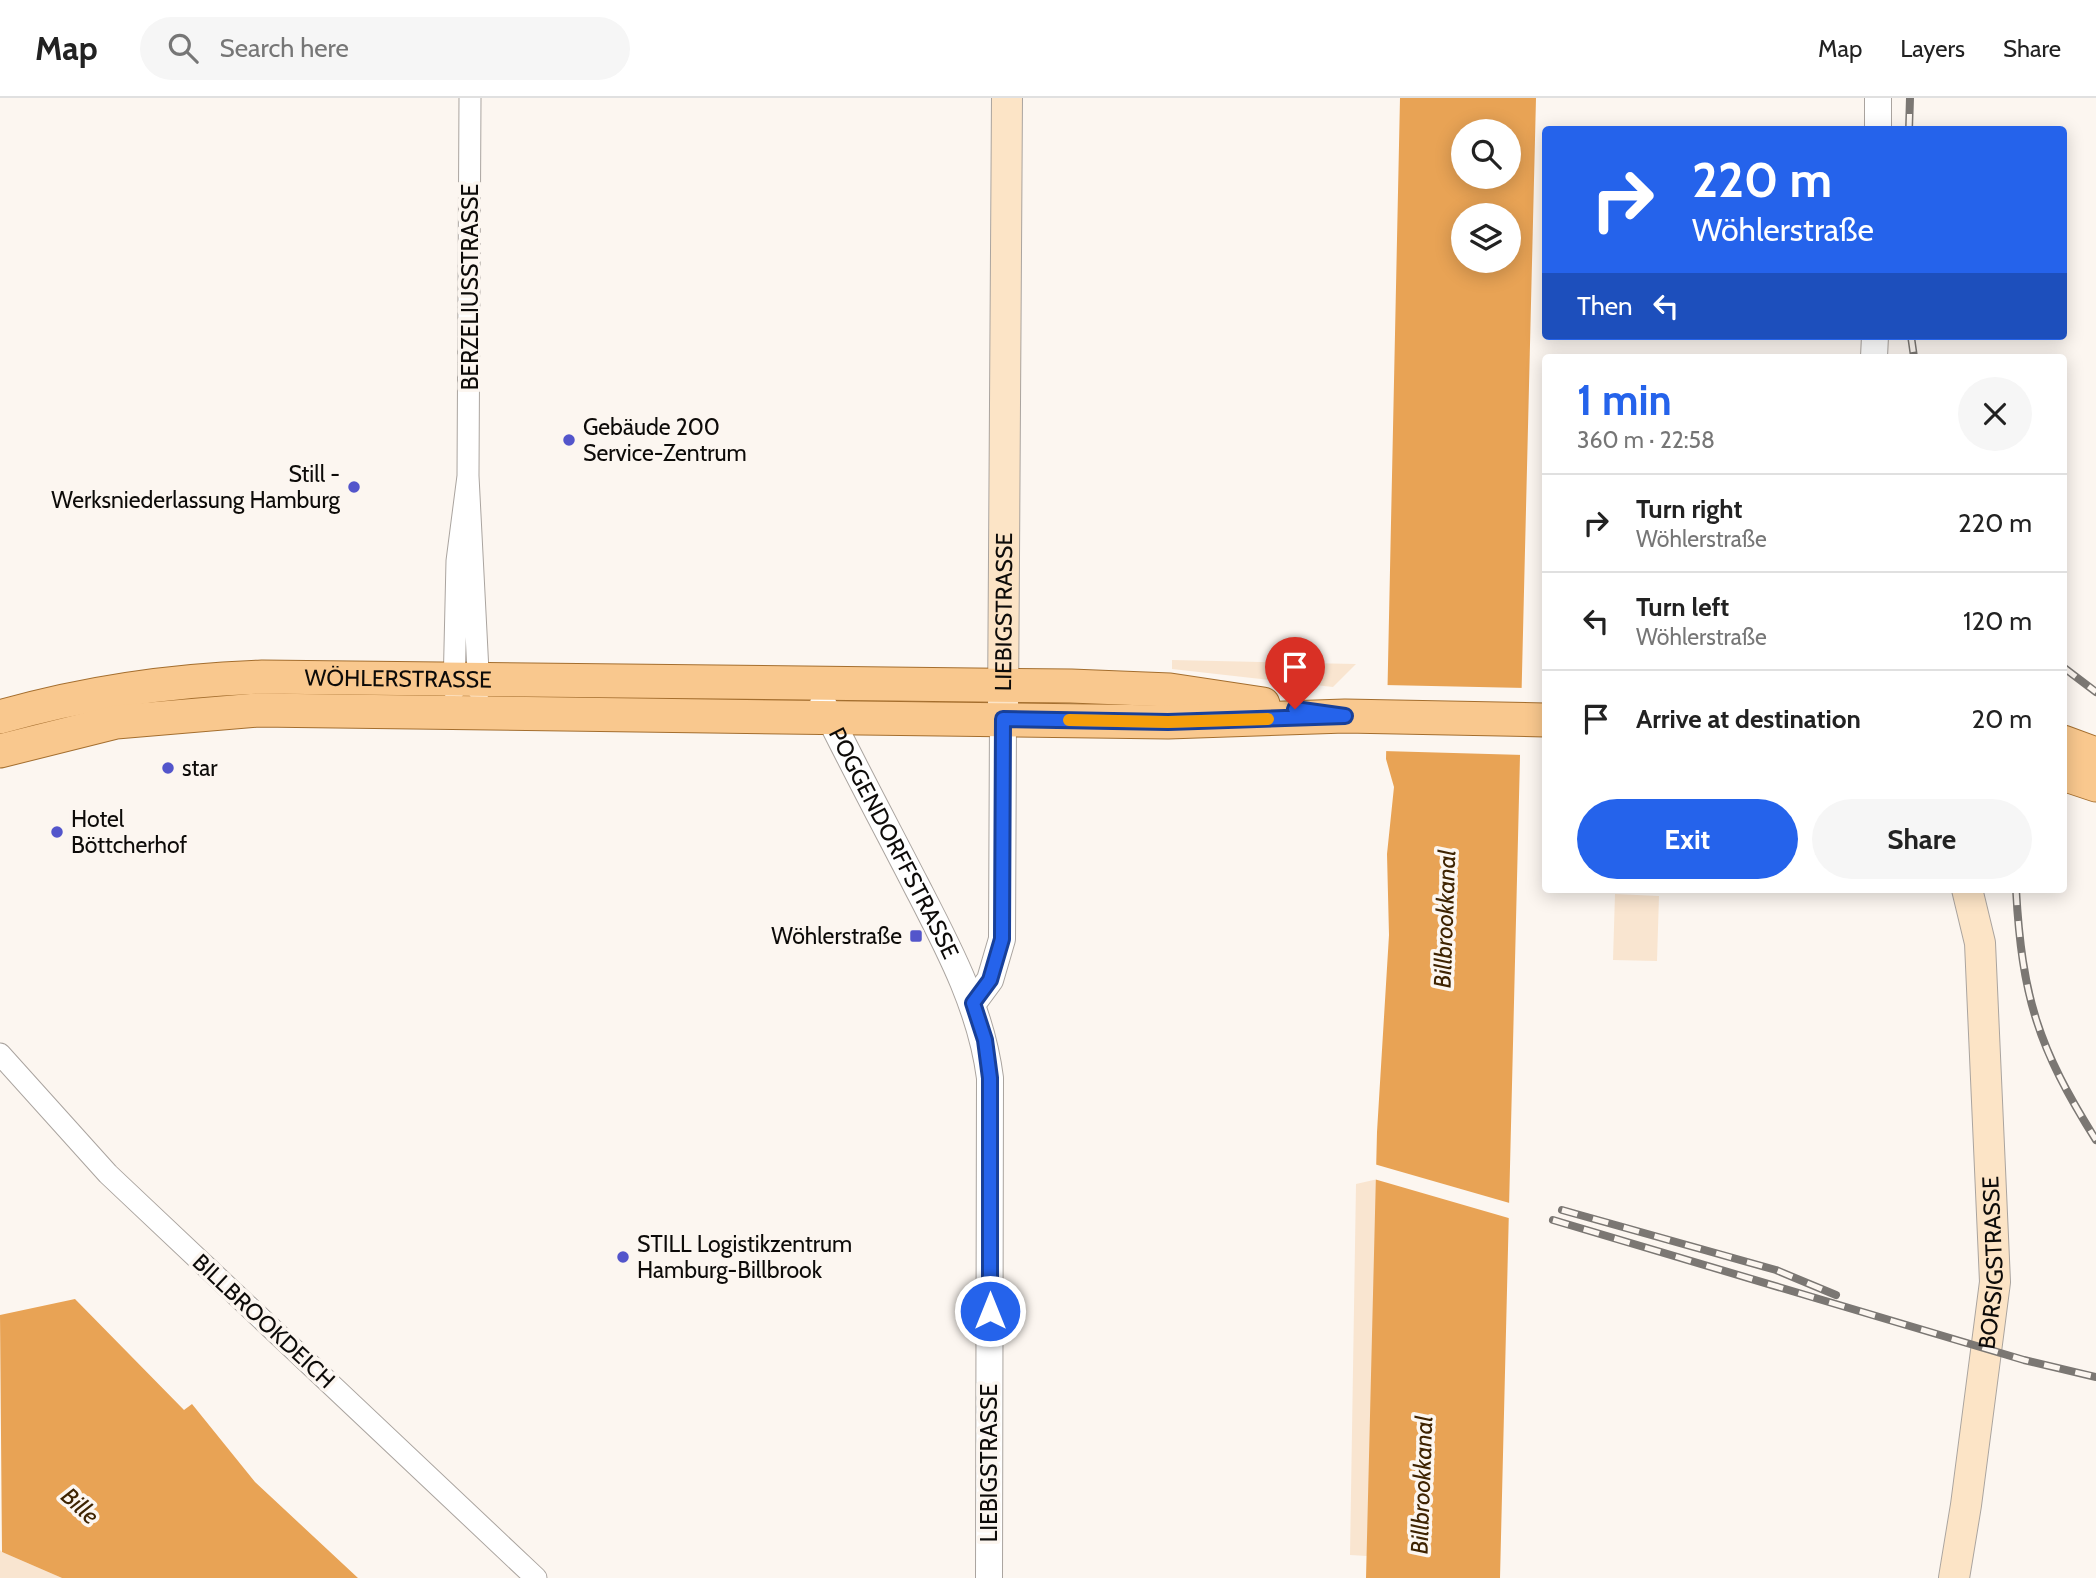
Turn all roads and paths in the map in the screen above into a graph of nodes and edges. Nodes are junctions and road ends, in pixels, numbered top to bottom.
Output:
1 (470, 98) edge
2 (1007, 98) edge
3 (1878, 98) edge
4 (1878, 126) edge
5 (466, 678) junction
6 (813, 682) junction
7 (1003, 685) junction
8 (467, 712) junction
9 (829, 716) junction
10 (1345, 716) junction
11 (0, 717) edge
12 (1003, 719) junction
13 (1542, 720) edge
14 (2067, 743) edge
15 (0, 751) edge
16 (2096, 754) edge
17 (2067, 775) edge
18 (2096, 785) edge
19 (1968, 893) edge
20 (1985, 893) edge
21 (1980, 943) junction
22 (973, 1003) junction
23 (0, 1054) edge
24 (536, 1578) edge
25 (989, 1578) edge
26 (1954, 1578) edge

1 - 5 street, BERZELIUSSTRASSE
2 - 7 main road, LIEBIGSTRASSE
3 - 4 street
5 - 6 main road, WÖHLERSTRASSE
5 - 8 street, BERZELIUSSTRASSE
5 - 11 main road, WÖHLERSTRASSE
6 - 7 main road, WÖHLERSTRASSE
6 - 9 street, POGGENDORFFSTRASSE
7 - 10 main road, WÖHLERSTRASSE
7 - 12 main road, LIEBIGSTRASSE
8 - 9 main road, WÖHLERSTRASSE
8 - 15 main road, WÖHLERSTRASSE
9 - 12 main road, WÖHLERSTRASSE
9 - 22 street, POGGENDORFFSTRASSE
10 - 12 main road, WÖHLERSTRASSE
10 - 13 main road, WÖHLERSTRASSE
12 - 22 street, LIEBIGSTRASSE
14 - 16 main road
17 - 18 main road
19 - 21 main road, BORSIGSTRASSE
20 - 21 main road, BORSIGSTRASSE
21 - 26 main road, BORSIGSTRASSE
22 - 25 street, LIEBIGSTRASSE
23 - 24 street, BILLBROOKDEICH

